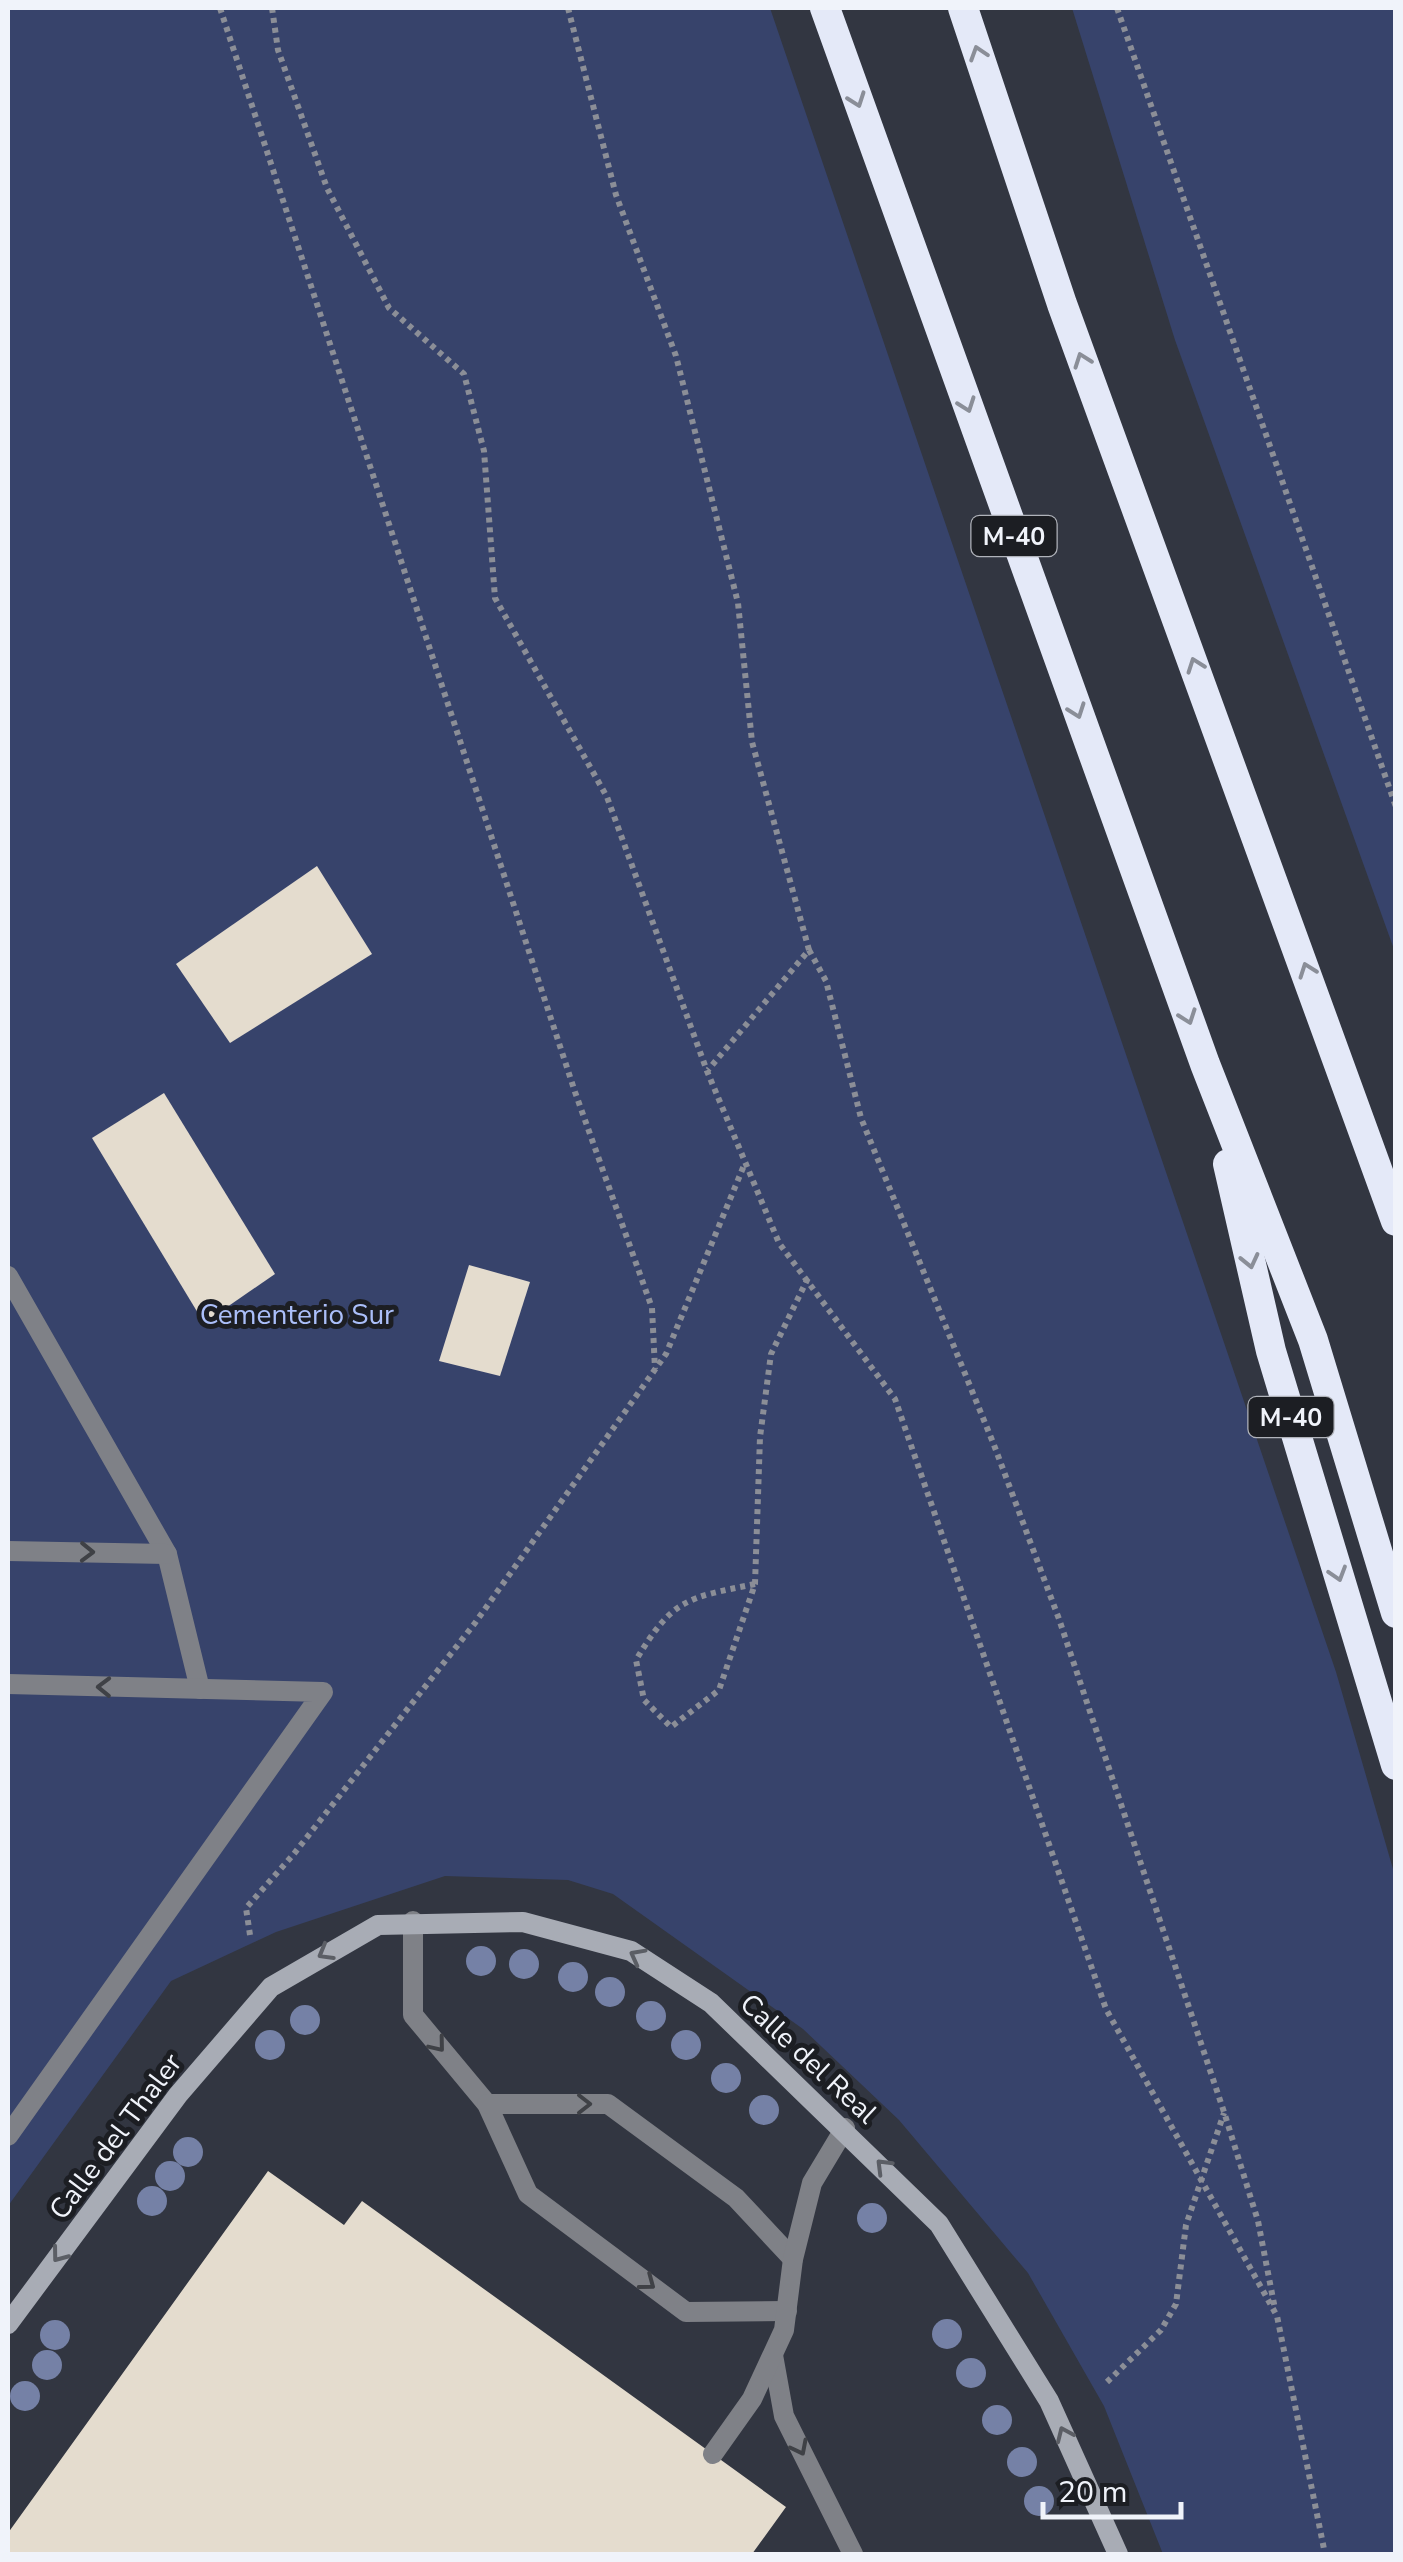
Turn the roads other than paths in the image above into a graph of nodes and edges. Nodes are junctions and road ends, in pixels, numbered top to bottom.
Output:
1 (825, 8) edge
2 (963, 8) edge
3 (1341, 1062) junction
4 (1205, 1064) junction
5 (1396, 1161) edge
6 (1396, 1221) edge
7 (8, 1276) edge
8 (8, 1551) edge
9 (167, 1554) junction
10 (1396, 1613) edge
11 (8, 1684) edge
12 (200, 1689) junction
13 (1396, 1764) edge
14 (413, 1921) junction
15 (271, 1986) joint
16 (487, 2104) junction
17 (845, 2128) junction
18 (8, 2136) edge
19 (793, 2258) junction
20 (787, 2311) junction
21 (8, 2324) edge
22 (773, 2355) junction
23 (713, 2454) dead end
24 (853, 2554) edge
25 (1118, 2554) edge

1 -> 4 highway, M-40
3 -> 2 highway
3 - 5 highway
3 - 6 highway
4 - 10 highway, M-40
4 -> 13 highway, M-40
7 - 9 lane
8 -> 9 lane
9 - 12 lane
12 -> 11 lane
12 - 18 lane
14 -> 15 street, Calle del Real
14 -> 16 lane
17 -> 14 street, Calle del Real
15 -> 21 street, Calle del Thaler
16 -> 19 lane
16 -> 20 lane
17 - 19 lane
25 -> 17 street, Calle del Real
19 - 20 lane
20 - 22 lane
22 - 23 lane
22 -> 24 lane

